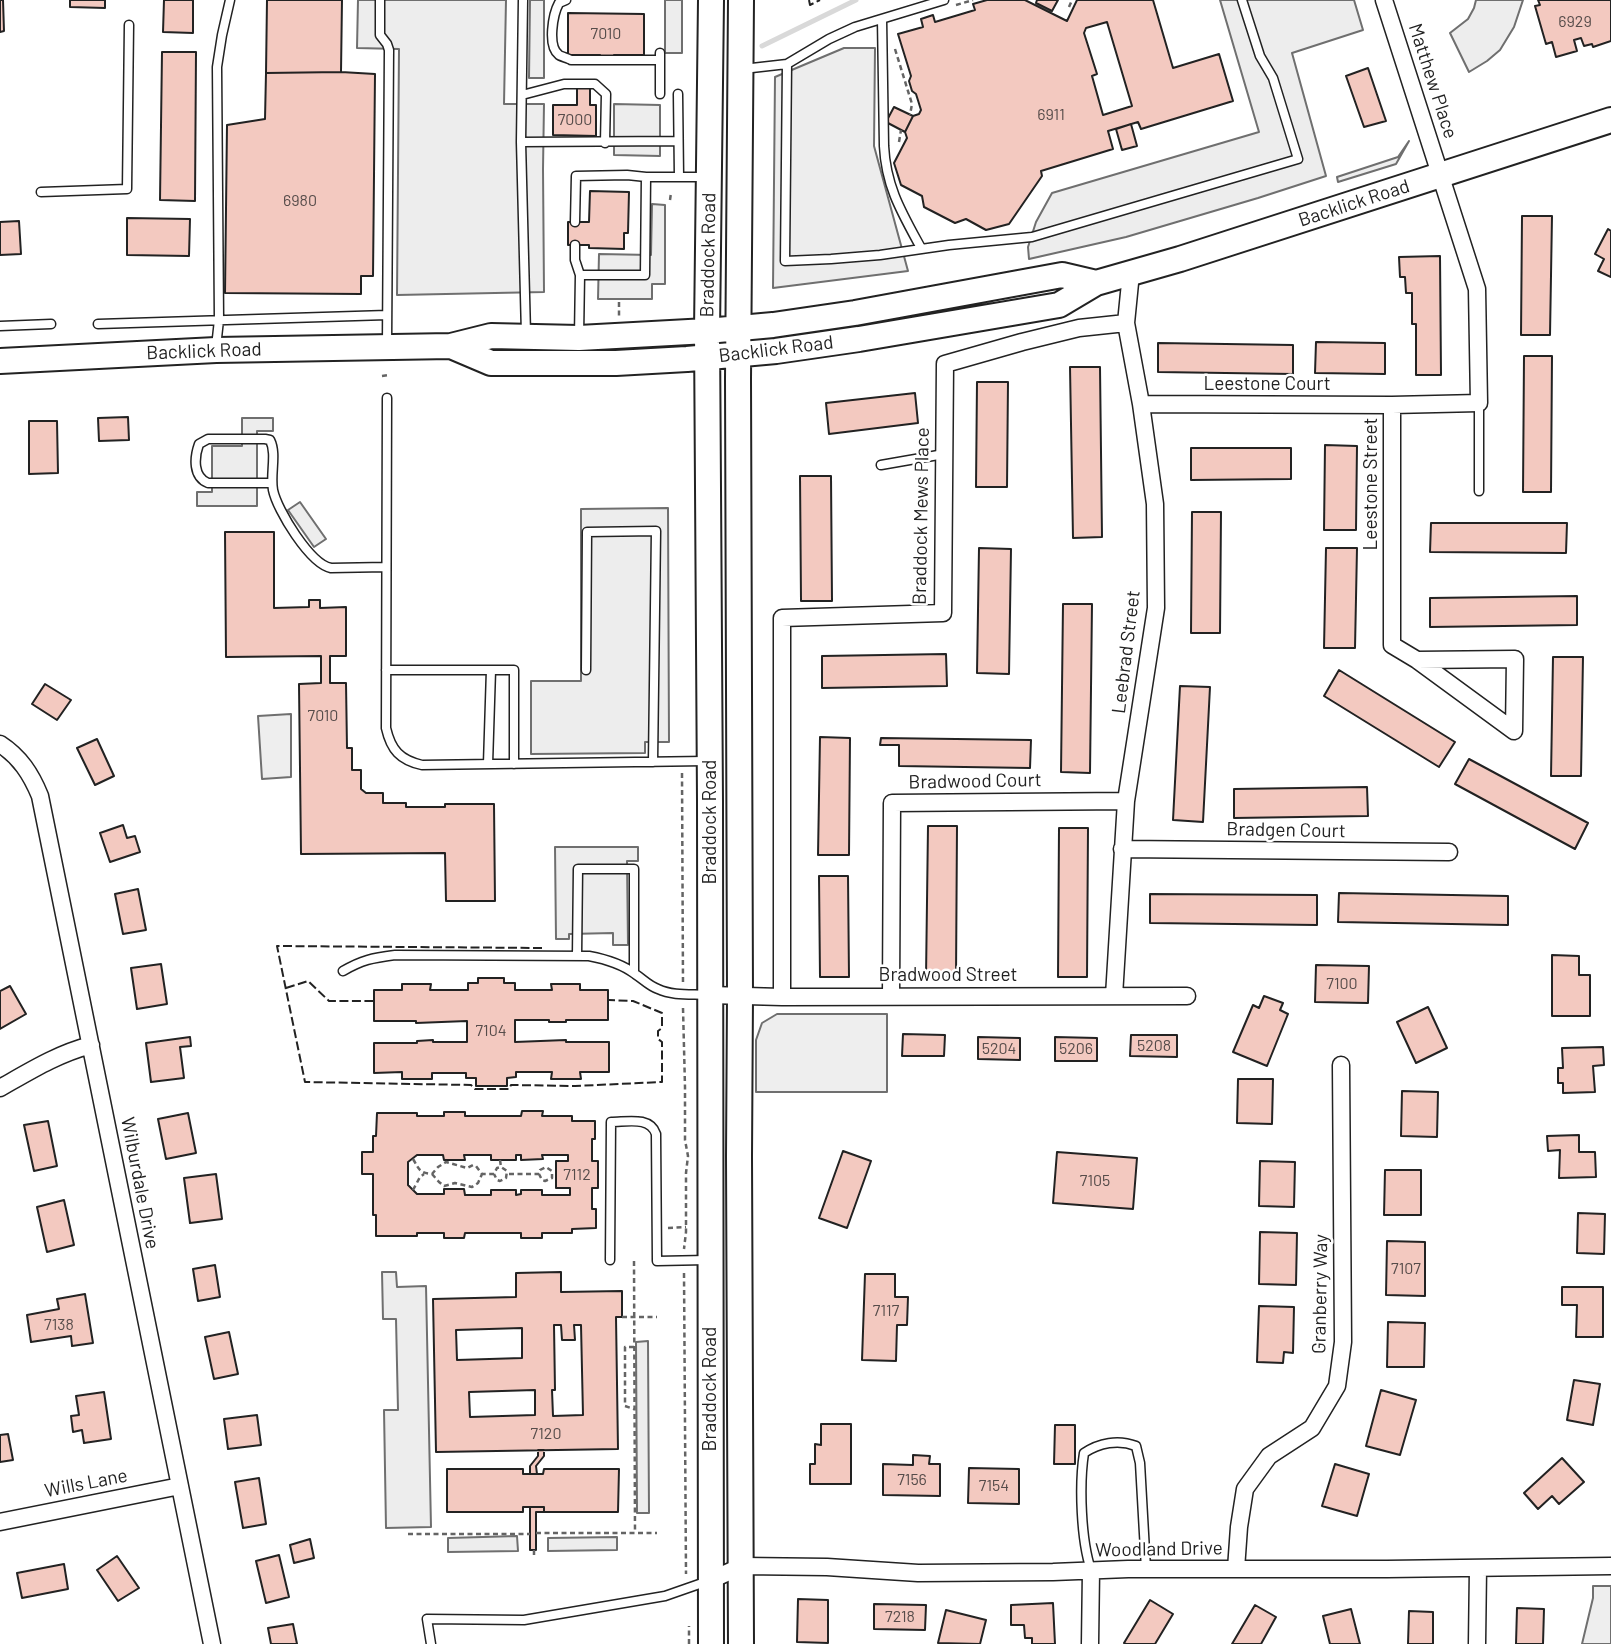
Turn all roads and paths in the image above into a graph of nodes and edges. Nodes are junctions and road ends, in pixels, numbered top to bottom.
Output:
1 (230, 0) edge
2 (380, 0) edge
3 (523, 0) edge
4 (566, 0) edge
5 (711, 0) edge
6 (741, 0) edge
7 (973, 0) edge
8 (1072, 0) edge
9 (1242, 0) edge
10 (1384, 0) edge
11 (946, 3) edge
12 (1069, 7) dead end
13 (882, 19) junction
14 (129, 25) dead end
15 (895, 48) dead end
16 (787, 64) junction
17 (740, 70) junction
18 (660, 94) dead end
19 (678, 94) dead end
20 (522, 95) junction
21 (910, 115) dead end
22 (1611, 120) edge
23 (901, 130) dead end
24 (678, 141) junction
25 (521, 142) junction
26 (605, 142) junction
27 (899, 142) dead end
28 (1441, 175) junction
29 (646, 177) junction
30 (679, 177) junction
31 (709, 177) junction
32 (41, 192) dead end
33 (671, 193) dead end
34 (670, 200) dead end
35 (575, 222) dead end
36 (575, 245) dead end
37 (921, 248) junction
38 (1131, 273) junction
39 (580, 275) junction
40 (1096, 283) junction
41 (619, 302) dead end
42 (387, 315) junction
43 (219, 320) junction
44 (620, 323) dead end
45 (1126, 323) junction
46 (51, 324) dead end
47 (99, 324) dead end
48 (0, 326) edge
49 (738, 328) junction
50 (707, 331) junction
51 (526, 337) junction
52 (579, 338) junction
53 (451, 346) junction
54 (387, 347) junction
55 (216, 349) junction
56 (738, 355) junction
57 (707, 357) junction
58 (0, 361) edge
59 (388, 375) dead end
60 (382, 376) dead end
61 (387, 398) dead end
62 (1479, 403) junction
63 (1141, 404) junction
64 (1392, 405) junction
65 (944, 454) junction
66 (881, 465) dead end
67 (272, 483) junction
68 (1479, 491) dead end
69 (386, 567) junction
70 (1416, 660) junction
71 (386, 670) junction
72 (491, 670) junction
73 (586, 670) dead end
74 (0, 744) edge
75 (709, 761) junction
76 (653, 762) junction
77 (488, 764) junction
78 (514, 764) junction
79 (683, 771) dead end
80 (1126, 801) junction
81 (1122, 849) junction
82 (1450, 852) dead end
83 (578, 956) junction
84 (343, 971) dead end
85 (634, 973) junction
86 (684, 978) dead end
87 (710, 995) junction
88 (740, 996) junction
89 (891, 996) junction
90 (1114, 996) junction
91 (1187, 996) dead end
92 (782, 997) junction
93 (683, 1006) dead end
94 (91, 1045) junction
95 (1341, 1065) dead end
96 (0, 1088) edge
97 (413, 1158) dead end
98 (500, 1160) dead end
99 (501, 1167) junction
100 (424, 1174) junction
101 (432, 1174) junction
102 (482, 1174) junction
103 (494, 1174) junction
104 (508, 1174) junction
105 (539, 1174) junction
106 (500, 1181) junction
107 (413, 1189) dead end
108 (501, 1189) dead end
109 (686, 1227) junction
110 (666, 1228) dead end
111 (684, 1245) dead end
112 (610, 1260) dead end
113 (710, 1260) junction
114 (634, 1261) dead end
115 (684, 1274) dead end
116 (622, 1317) dead end
117 (634, 1317) junction
118 (657, 1317) dead end
119 (634, 1347) junction
120 (634, 1409) junction
121 (180, 1486) junction
122 (0, 1522) edge
123 (536, 1533) dead end
124 (635, 1533) junction
125 (657, 1533) dead end
126 (408, 1534) dead end
127 (530, 1534) dead end
128 (534, 1550) dead end
129 (534, 1558) dead end
130 (742, 1566) junction
131 (1611, 1566) edge
132 (685, 1567) dead end
133 (1478, 1568) junction
134 (1146, 1569) junction
135 (1236, 1569) junction
136 (1091, 1571) junction
137 (711, 1580) junction
138 (212, 1644) edge
139 (431, 1644) edge
140 (711, 1644) edge
141 (741, 1644) edge
142 (1090, 1644) edge
143 (1477, 1644) edge

1 - 43 lane
2 - 42 lane
3 - 20 lane
4 - 18 lane
5 - 31 main road, Braddock Road
6 - 17 main road, Braddock Road
7 - 11 path
8 - 12 path
9 - 37 lane
10 - 28 street, Matthew Place
11 - 13 lane
13 - 16 lane
13 - 37 lane
14 - 32 lane
15 - 21 path
16 - 17 lane
16 - 37 lane
17 - 49 main road, Braddock Road
19 - 24 lane
20 - 25 lane
20 - 26 lane
22 - 28 main road, Backlick Road
23 - 27 path
24 - 26 lane
24 - 30 lane
25 - 26 lane
25 - 51 lane
28 - 38 main road, Backlick Road
28 - 62 street
29 - 30 lane
29 - 35 lane
29 - 39 lane
30 - 31 lane
31 - 50 main road, Braddock Road
33 - 34 path
36 - 39 lane
38 - 40 main road, Backlick Road
38 - 45 street, Leebrad Street
39 - 52 lane
40 - 49 main road, Backlick Road
40 - 56 main road, Backlick Road
41 - 44 path
42 - 43 lane
42 - 54 lane
43 - 47 lane
43 - 55 lane
45 - 63 street, Leebrad Street
45 - 65 street, Braddock Mews Place
46 - 48 lane
49 - 50 main road, Backlick Road
49 - 56 main road, Braddock Road
50 - 52 main road, Backlick Road
50 - 57 main road, Braddock Road
51 - 52 main road, Backlick Road
51 - 53 main road, Backlick Road
53 - 54 main road, Backlick Road
53 - 57 main road, Backlick Road
54 - 55 main road, Backlick Road
55 - 58 main road, Backlick Road
56 - 57 main road, Backlick Road
56 - 88 main road, Braddock Road
57 - 75 main road, Braddock Road
59 - 60 path
61 - 69 lane
62 - 64 street, Leestone Street
62 - 68 lane
63 - 64 street, Leestone Court
63 - 80 street, Leebrad Street
64 - 70 street, Leestone Street
65 - 66 lane
65 - 92 street, Braddock Mews Place
67 - 67 lane
67 - 69 lane
69 - 71 lane
70 - 70 street, Leestone Street
71 - 72 lane
71 - 77 lane
72 - 77 lane
72 - 78 lane
73 - 76 lane
74 - 94 street, Wilburdale Drive
75 - 76 lane
75 - 87 main road, Braddock Road
76 - 78 lane
77 - 78 lane
79 - 86 path
80 - 81 street, Leebrad Street
80 - 89 street, Bradwood Court
81 - 82 street, Bradgen Court
81 - 90 street, Leebrad Street
83 - 84 lane
83 - 85 lane
83 - 85 lane
85 - 87 lane
87 - 88 street, Bradwood Street
87 - 113 main road, Braddock Road
88 - 92 street, Bradwood Street
88 - 130 main road, Braddock Road
89 - 90 street, Bradwood Street
89 - 92 street, Bradwood Street
90 - 91 street, Bradwood Street
93 - 109 path
94 - 96 street
94 - 121 street, Wilburdale Drive
95 - 135 street, Granberry Way
97 - 100 path
98 - 99 path
99 - 103 path
99 - 104 path
100 - 101 path
100 - 107 path
101 - 102 path
101 - 102 path
102 - 103 path
103 - 106 path
104 - 105 path
104 - 106 path
105 - 105 path
106 - 108 path
109 - 110 path
109 - 111 path
112 - 113 lane
113 - 137 main road, Braddock Road
114 - 117 path
115 - 132 path
116 - 117 path
117 - 118 path
117 - 119 path
119 - 120 path
119 - 120 path
120 - 124 path
121 - 122 street, Wills Lane
121 - 138 street, Wilburdale Drive
123 - 124 path
124 - 125 path
126 - 127 path
128 - 129 path
130 - 136 street, Woodland Drive
130 - 137 street, Woodland Drive
130 - 141 main road, Braddock Road
131 - 133 street, Woodland Drive
133 - 135 street, Woodland Drive
133 - 143 street
134 - 135 street, Woodland Drive
134 - 136 street, Woodland Drive
134 - 136 lane
136 - 142 street
137 - 139 lane
137 - 140 main road, Braddock Road

